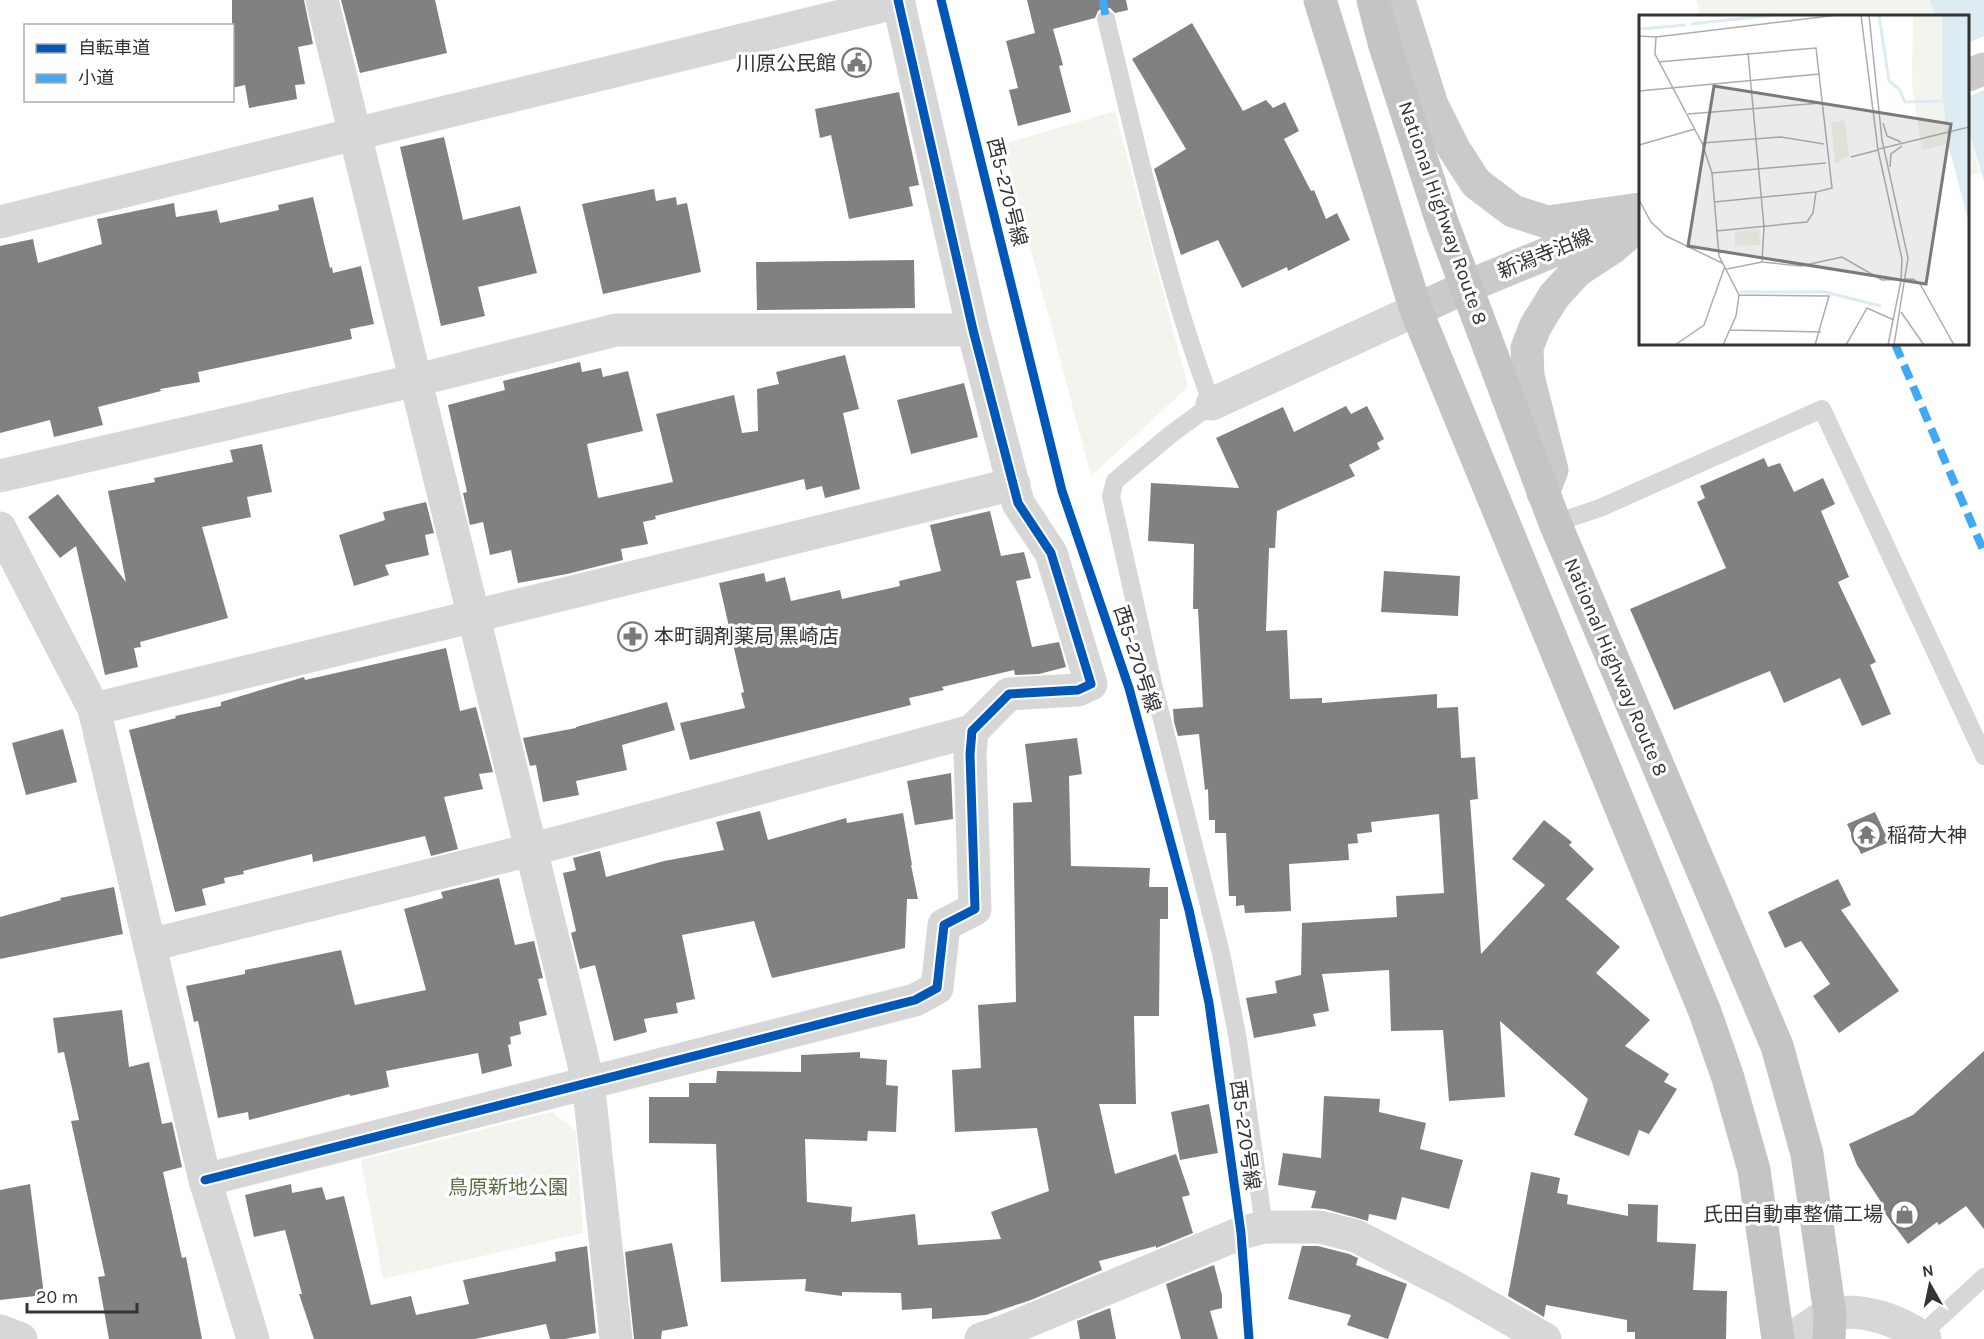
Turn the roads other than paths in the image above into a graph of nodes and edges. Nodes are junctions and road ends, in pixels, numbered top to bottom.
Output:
1 (322, 0) edge
2 (1320, 0) edge
3 (1373, 0) edge
4 (1399, 0) edge
5 (898, 1) edge
6 (1106, 19) dead end
7 (1984, 69) edge
8 (1969, 75) edge
9 (355, 134) junction
10 (1639, 209) edge
11 (1639, 216) edge
12 (0, 222) edge
13 (1639, 226) edge
14 (1466, 286) junction
15 (1416, 310) junction
16 (973, 330) junction
17 (417, 381) junction
18 (1212, 404) junction
19 (0, 476) edge
20 (1014, 484) junction
21 (1543, 493) junction
22 (1555, 523) junction
23 (0, 528) edge
24 (475, 617) junction
25 (94, 710) junction
26 (972, 731) junction
27 (1984, 756) edge
28 (530, 850) junction
29 (150, 945) junction
30 (588, 1082) junction
31 (205, 1179) junction
32 (1264, 1227) junction
33 (1984, 1277) edge
34 (1830, 1327) edge
35 (0, 1331) edge
36 (1922, 1337) edge
37 (21, 1339) edge
38 (253, 1339) edge
39 (616, 1339) edge
40 (981, 1339) edge
41 (1545, 1339) edge
42 (1778, 1339) edge
43 (1791, 1339) edge

1 - 9 street
2 - 15 highway
3 - 14 highway, National Highway Route 8
4 - 10 main road
5 - 9 street
5 - 16 street
6 - 18 lane
7 - 8 main road
9 - 12 street
9 - 17 street
11 - 14 main road, 新潟寺泊線
13 - 21 main road
14 - 15 main road, 新潟寺泊線
14 - 21 highway, National Highway Route 8
15 - 18 street
15 - 42 highway
16 - 17 street
16 - 20 street
17 - 19 street
17 - 24 street
18 - 32 lane
20 - 24 street
20 - 26 street
21 - 22 highway, National Highway Route 8
22 - 27 lane
22 - 34 highway, National Highway Route 8
23 - 25 street
24 - 25 street
24 - 28 street
25 - 29 street
26 - 28 street
26 - 30 street
28 - 29 street
28 - 30 street
29 - 31 street
30 - 31 street
30 - 39 street
31 - 38 street
32 - 40 street
32 - 41 street
33 - 36 lane
34 - 36 street
34 - 43 street
35 - 37 street

